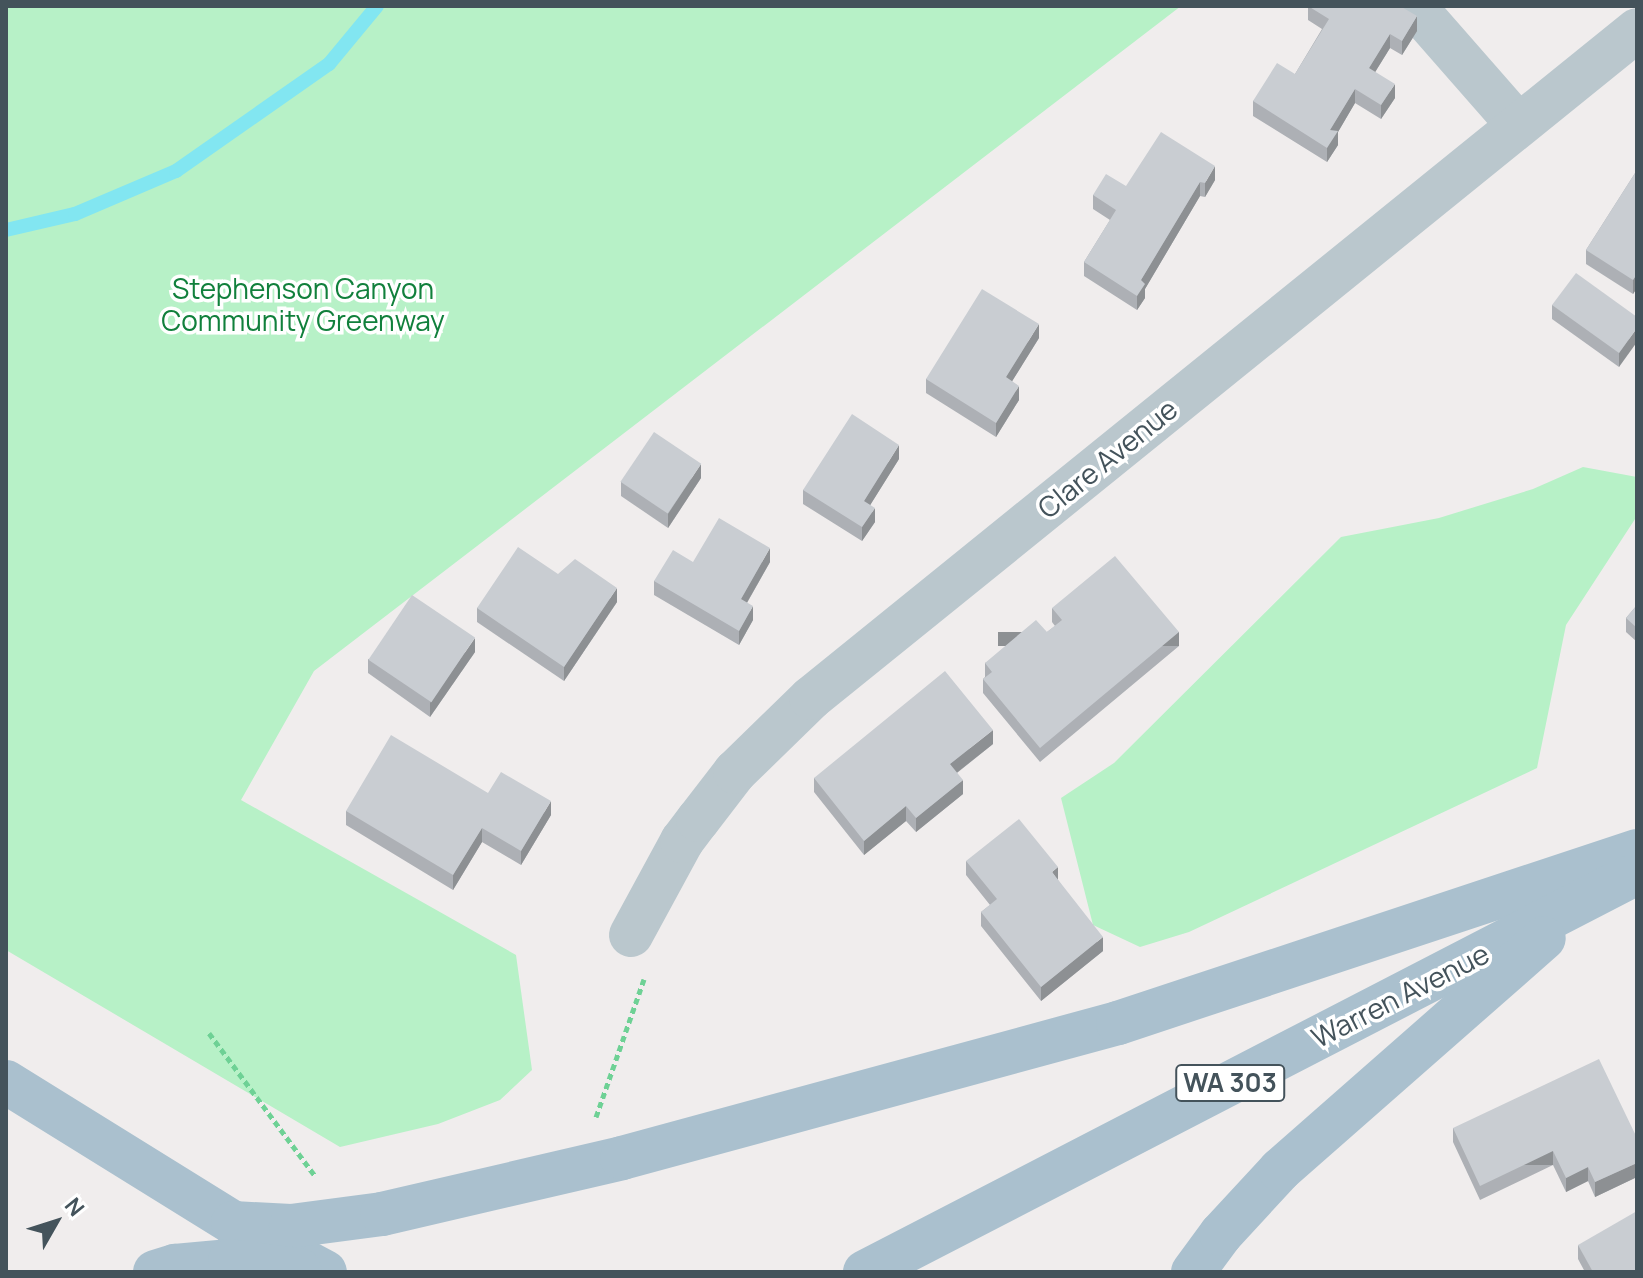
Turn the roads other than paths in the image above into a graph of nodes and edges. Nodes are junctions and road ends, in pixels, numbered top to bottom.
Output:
1 (1414, 6) edge
2 (1637, 30) edge
3 (1518, 125) junction
4 (1637, 851) edge
5 (1637, 873) edge
6 (1595, 894) junction
7 (639, 953) road end
8 (6, 1082) edge
9 (233, 1223) junction
10 (155, 1272) edge
11 (309, 1272) edge
12 (325, 1272) edge
13 (865, 1272) edge
14 (1193, 1272) edge

1 - 3 street
2 - 3 street, Clare Avenue
3 - 7 street, Clare Avenue
4 - 9 main road
5 - 6 main road, Warren Avenue / WA 303
6 - 13 main road, Warren Avenue / WA 303
6 - 14 main road
8 - 9 main road
9 - 12 main road
10 - 11 main road

